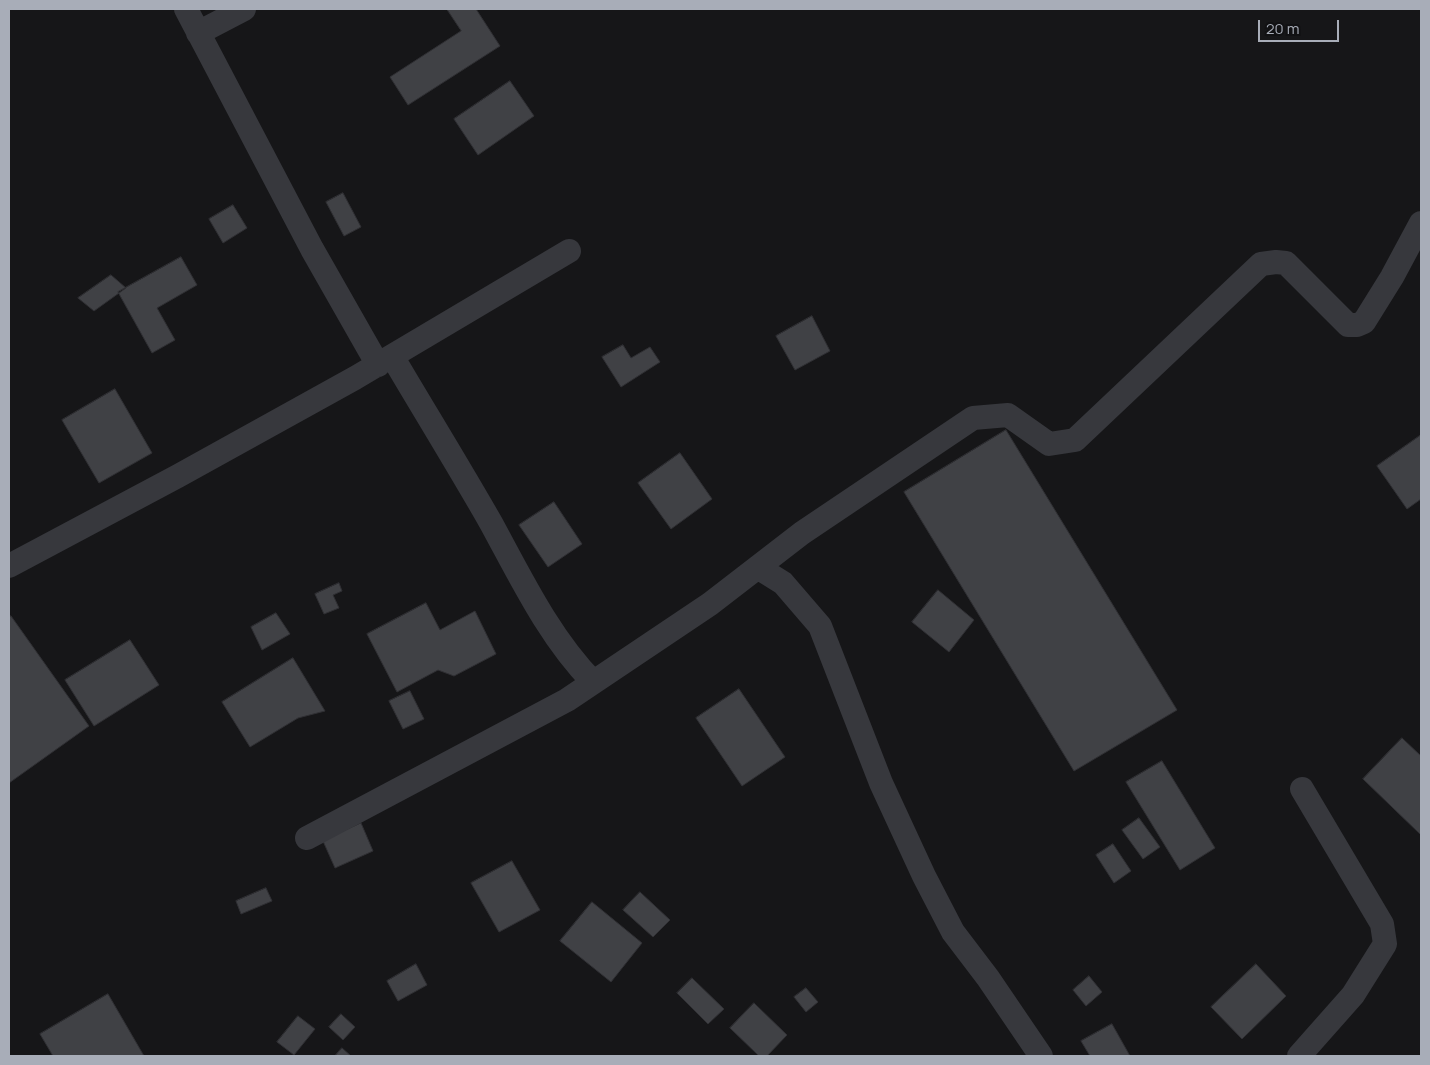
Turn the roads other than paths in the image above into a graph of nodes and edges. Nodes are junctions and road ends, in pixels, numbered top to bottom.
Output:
1 (186, 9) edge
2 (244, 9) edge
3 (198, 33) junction
4 (1421, 223) edge
5 (569, 251) dead end
6 (385, 360) junction
7 (9, 566) edge
8 (758, 568) junction
9 (593, 682) junction
10 (1302, 789) dead end
11 (307, 838) dead end
12 (1041, 1056) edge
13 (1299, 1056) edge

1 - 3 street
2 - 3 street
3 - 6 street
4 - 8 street
5 - 6 street
6 - 7 street
6 - 9 street
8 - 9 street
8 - 12 street
9 - 11 street
10 - 13 street

